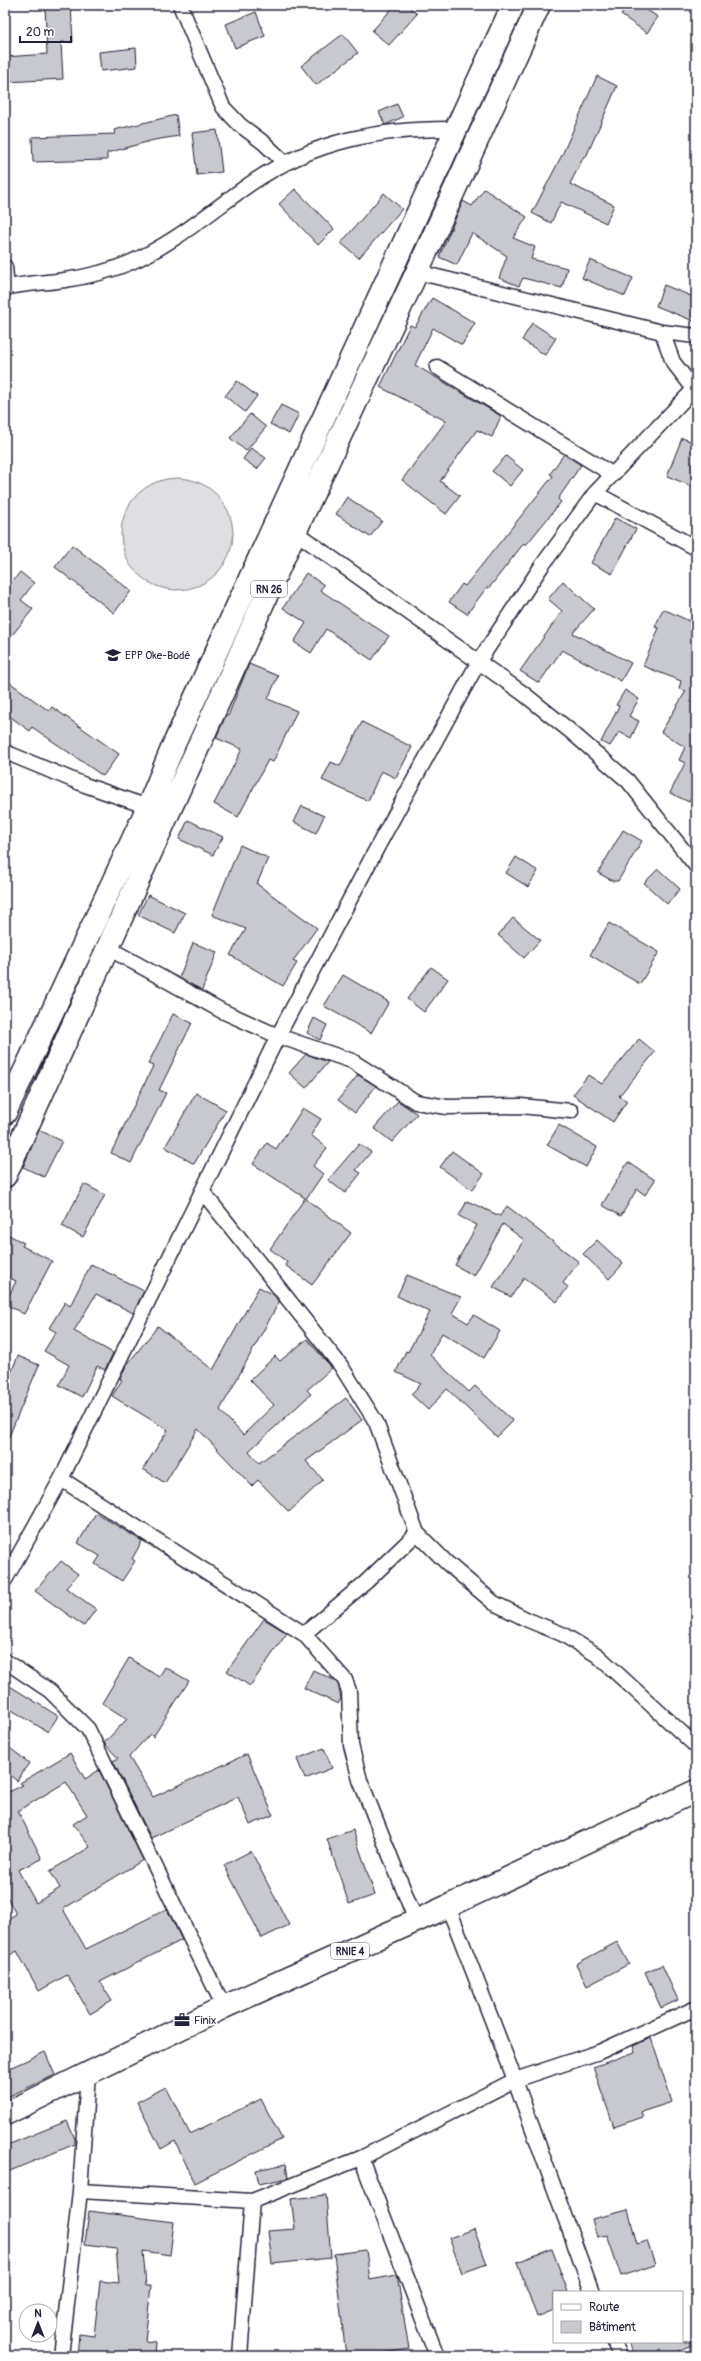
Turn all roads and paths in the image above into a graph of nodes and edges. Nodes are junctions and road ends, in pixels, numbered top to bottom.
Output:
1 (180, 5) edge
2 (513, 5) edge
3 (539, 5) edge
4 (457, 129) junction
5 (284, 162) junction
6 (5, 266) edge
7 (417, 272) junction
8 (6, 288) edge
9 (662, 332) junction
10 (696, 336) edge
11 (437, 367) dead end
12 (695, 393) edge
13 (612, 474) junction
14 (595, 494) junction
15 (294, 532) junction
16 (696, 548) edge
17 (479, 661) junction
18 (5, 752) edge
19 (148, 808) junction
20 (696, 866) edge
21 (108, 948) junction
22 (278, 1036) junction
23 (571, 1111) dead end
24 (5, 1113) edge
25 (5, 1176) edge
26 (202, 1191) junction
27 (61, 1479) junction
28 (417, 1533) junction
29 (5, 1580) edge
30 (304, 1634) junction
31 (5, 1661) edge
32 (696, 1746) edge
33 (696, 1791) edge
34 (448, 1906) junction
35 (416, 1921) junction
36 (224, 2007) junction
37 (696, 2008) edge
38 (88, 2074) junction
39 (515, 2080) junction
40 (5, 2114) edge
41 (361, 2158) junction
42 (80, 2191) junction
43 (252, 2202) junction
44 (592, 2291) edge
45 (614, 2343) edge
46 (61, 2356) edge
47 (240, 2356) edge
48 (437, 2356) edge
49 (620, 2356) edge

1 - 5 street
2 - 4 main road, RN 26
3 - 7 main road, RN 26
4 - 5 street
4 - 19 main road, RN 26
5 - 8 street
6 - 8 street
7 - 9 street
7 - 15 main road, RN 26
9 - 10 street
9 - 12 street
11 - 13 street
12 - 13 street
13 - 14 street
14 - 16 street
14 - 17 street
15 - 17 street
15 - 21 main road, RN 26
17 - 20 street
17 - 22 street
18 - 19 street
19 - 24 main road, RN 26
21 - 22 street
21 - 25 main road, RN 26
22 - 23 street
22 - 26 street
26 - 27 street
26 - 28 street
27 - 29 street
27 - 30 street
28 - 30 street
28 - 32 street
30 - 35 street
31 - 36 street
33 - 34 main road, RNIE 4
34 - 35 main road, RNIE 4
34 - 39 street
35 - 36 main road, RNIE 4
36 - 38 main road, RNIE 4
37 - 39 street
38 - 40 main road, RNIE 4
38 - 42 street
39 - 41 street
39 - 44 street
41 - 43 street
41 - 48 street
42 - 43 street
42 - 46 street
43 - 47 street
45 - 49 street

